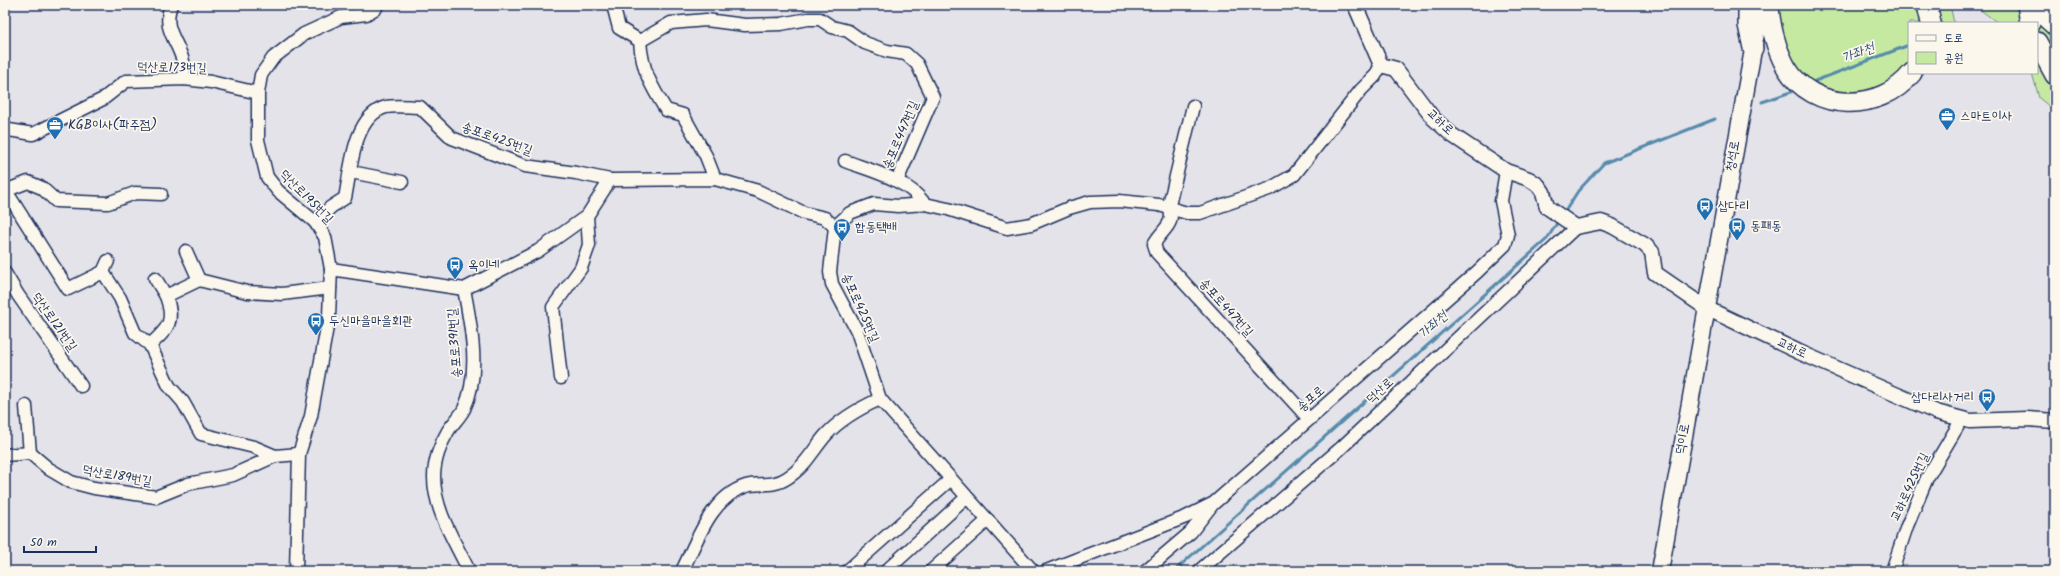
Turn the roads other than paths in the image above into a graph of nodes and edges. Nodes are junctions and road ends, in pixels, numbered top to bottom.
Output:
1 (171, 5) edge
2 (377, 5) edge
3 (613, 5) edge
4 (1355, 5) edge
5 (1748, 5) edge
6 (1761, 5) edge
7 (1769, 5) edge
8 (1928, 5) edge
9 (2026, 5) edge
10 (2040, 17) edge
11 (1931, 22) edge
12 (640, 41) junction
13 (2038, 44) edge
14 (1753, 48) junction
15 (1381, 65) junction
16 (1911, 74) edge
17 (2055, 75) edge
18 (184, 79) junction
19 (258, 93) junction
20 (1194, 106) dead end
21 (5, 126) edge
22 (844, 161) dead end
23 (1506, 171) junction
24 (351, 172) junction
25 (715, 179) junction
26 (610, 180) junction
27 (897, 181) junction
28 (402, 182) dead end
29 (6, 191) edge
30 (161, 194) dead end
31 (925, 204) junction
32 (1170, 208) junction
33 (587, 216) junction
34 (1564, 219) junction
35 (315, 222) junction
36 (835, 227) junction
37 (186, 251) dead end
38 (331, 269) junction
39 (5, 273) edge
40 (155, 278) dead end
41 (199, 280) junction
42 (330, 288) junction
43 (464, 289) junction
44 (166, 296) junction
45 (1706, 308) junction
46 (150, 345) junction
47 (561, 378) dead end
48 (81, 386) dead end
49 (880, 399) junction
50 (26, 406) dead end
51 (1309, 419) junction
52 (1962, 419) junction
53 (2055, 421) edge
54 (30, 453) junction
55 (300, 454) junction
56 (5, 455) edge
57 (275, 456) junction
58 (951, 479) junction
59 (967, 497) junction
60 (1214, 503) junction
61 (988, 520) junction
62 (296, 571) edge
63 (469, 571) edge
64 (682, 571) edge
65 (847, 571) edge
66 (886, 571) edge
67 (931, 571) edge
68 (1033, 571) edge
69 (1046, 571) edge
70 (1145, 571) edge
71 (1199, 571) edge
72 (1660, 571) edge
73 (1892, 571) edge

1 - 18 street
2 - 19 street, 덕산로195번길
3 - 12 street
4 - 15 street
5 - 14 highway
6 - 14 main road, 청석로
7 - 16 highway
8 - 11 highway
9 - 10 highway
12 - 25 street
12 - 27 street, 송포로447번길
13 - 17 highway
14 - 45 main road, 청석로
15 - 23 street, 교하로
15 - 32 street
18 - 19 street, 덕산로173번길
18 - 21 street, 덕산로173번길
19 - 35 street, 덕산로195번길
20 - 32 street, 송포로447번길
22 - 27 street, 송포로447번길
23 - 34 street, 교하로
23 - 51 street, 송포로
24 - 26 street, 송포로425번길
24 - 28 street
24 - 35 street, 송포로425번길
25 - 26 street, 송포로425번길
25 - 36 street, 송포로425번길
26 - 33 street
27 - 31 street, 송포로447번길
29 - 30 street
29 - 46 street
31 - 32 street
31 - 36 street
32 - 51 street, 송포로447번길
33 - 43 street
33 - 47 street
34 - 45 street, 교하로
34 - 71 street, 덕산로
35 - 38 street, 덕산로195번길
36 - 49 street, 송포로425번길
37 - 41 street
38 - 42 street, 덕산로195번길
38 - 43 street
39 - 48 street, 덕산로121번길
40 - 44 street
41 - 42 street
41 - 44 street
42 - 55 street, 덕산로195번길
43 - 63 street, 송포로391번길
44 - 46 street
45 - 52 street, 교하로
45 - 72 main road, 덕이로
46 - 57 street
49 - 58 street, 송포로425번길
49 - 64 street
50 - 54 street
51 - 60 street, 송포로
52 - 53 street, 교하로
52 - 73 street, 교하로425번길
54 - 56 street
54 - 57 street, 덕산로189번길
55 - 57 street
55 - 62 street, 덕산로195번길
58 - 59 street, 송포로425번길
58 - 65 street
59 - 61 street, 송포로425번길
59 - 66 street
60 - 69 street, 송포로
60 - 70 street
61 - 67 street
61 - 68 street, 송포로425번길

